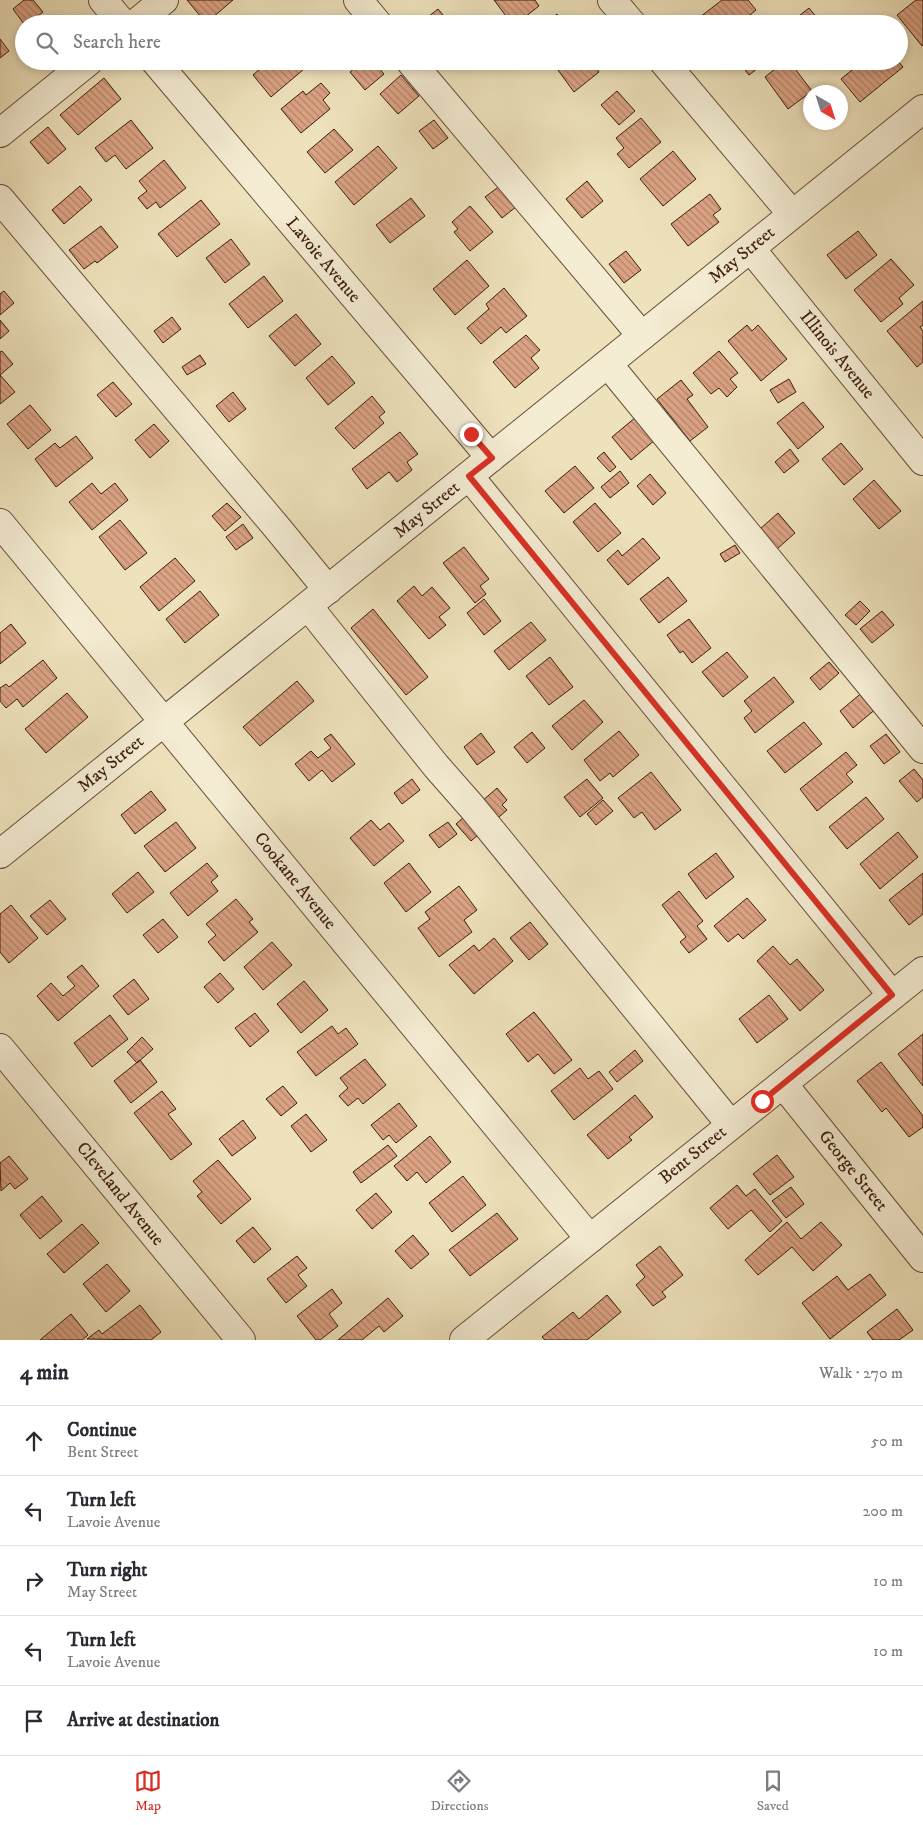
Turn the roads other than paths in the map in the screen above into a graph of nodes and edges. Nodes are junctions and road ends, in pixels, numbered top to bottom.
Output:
1 (104, 0) edge
2 (164, 0) edge
3 (358, 0) edge
4 (612, 0) edge
5 (116, 15) edge
6 (146, 15) edge
7 (370, 15) edge
8 (624, 15) edge
9 (78, 70) edge
10 (163, 70) edge
11 (418, 70) edge
12 (672, 70) edge
13 (923, 109) edge
14 (0, 133) edge
15 (0, 199) edge
16 (792, 214) junction
17 (751, 249) junction
18 (642, 336) junction
19 (608, 364) junction
20 (492, 458) junction
21 (923, 461) edge
22 (469, 476) junction
23 (0, 523) edge
24 (318, 598) junction
25 (163, 721) junction
26 (923, 749) edge
27 (0, 854) edge
28 (923, 970) edge
29 (892, 995) junction
30 (0, 1048) edge
31 (783, 1084) junction
32 (731, 1125) junction
33 (590, 1239) junction
34 (923, 1258) edge
35 (476, 1336) edge
36 (240, 1340) edge

1 - 5 street
2 - 6 street
3 - 7 street
4 - 8 street
9 - 14 street
10 - 20 street, Lavoie Avenue
11 - 18 street
12 - 16 street
13 - 16 street, May Street
15 - 24 street
16 - 17 street, May Street
17 - 18 street, May Street
17 - 21 street, Illinois Avenue
18 - 19 street, May Street
19 - 20 street, May Street
19 - 26 street
20 - 22 street, May Street
22 - 24 street, May Street
22 - 29 street
23 - 25 street, Cookane Avenue
24 - 25 street, May Street
24 - 32 street
25 - 27 street, May Street
25 - 33 street, Cookane Avenue
28 - 29 street, Bent Street
29 - 31 street, Bent Street
30 - 36 street, Cleveland Avenue
31 - 32 street, Bent Street
31 - 34 street, George Street
32 - 33 street, Bent Street
33 - 35 street, Bent Street

